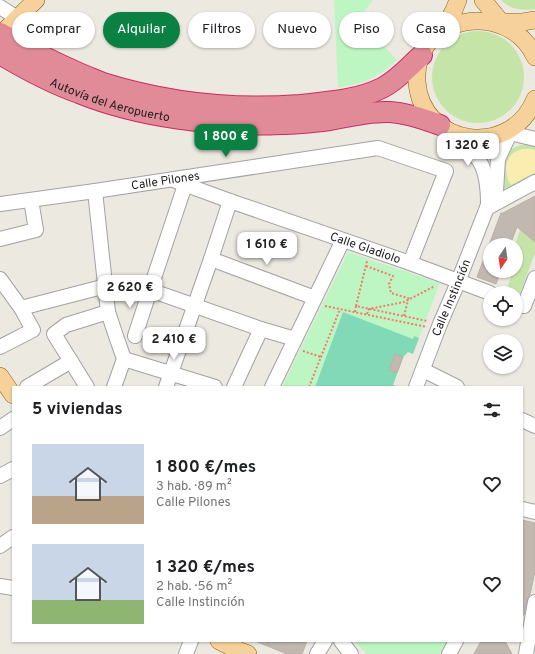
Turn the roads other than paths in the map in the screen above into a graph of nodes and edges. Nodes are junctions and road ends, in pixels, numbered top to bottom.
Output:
1 (36, 0) edge
2 (458, 0) edge
3 (483, 0) edge
4 (0, 8) edge
5 (453, 12) edge
6 (460, 20) edge
7 (535, 20) edge
8 (501, 22) junction
9 (5, 29) edge
10 (426, 48) edge
11 (0, 54) edge
12 (422, 55) junction
13 (535, 57) edge
14 (535, 99) edge
15 (444, 128) junction
16 (508, 132) junction
17 (535, 139) edge
18 (179, 182) junction
19 (535, 182) edge
20 (95, 191) junction
21 (31, 200) junction
22 (230, 201) junction
23 (0, 204) edge
24 (487, 207) junction
25 (0, 239) edge
26 (343, 240) junction
27 (211, 259) junction
28 (410, 263) junction
29 (535, 278) edge
30 (0, 279) edge
31 (458, 281) junction
32 (106, 286) junction
33 (150, 290) junction
34 (483, 290) edge
35 (315, 298) junction
36 (195, 305) junction
37 (525, 307) edge
38 (21, 308) junction
39 (108, 312) junction
40 (261, 329) junction
41 (135, 336) dead end
42 (298, 344) junction
43 (0, 347) edge
44 (124, 359) junction
45 (71, 361) junction
46 (423, 370) junction
47 (170, 373) junction
48 (0, 376) edge
49 (29, 386) edge
50 (86, 386) edge
51 (114, 386) edge
52 (166, 386) edge
53 (213, 386) edge
54 (234, 386) edge
55 (273, 386) edge
56 (416, 386) edge
57 (455, 386) edge
58 (12, 394) edge
59 (12, 420) edge
60 (523, 420) edge
61 (535, 426) edge
62 (0, 428) edge
63 (12, 470) edge
64 (0, 476) edge
65 (523, 509) edge
66 (535, 512) edge
67 (12, 539) edge
68 (0, 546) edge
69 (0, 586) edge
70 (12, 588) edge
71 (535, 602) edge
72 (191, 642) edge
73 (221, 642) edge
74 (324, 642) edge
75 (329, 642) edge
76 (342, 642) edge
77 (455, 642) edge
78 (525, 646) edge
79 (186, 654) edge
80 (248, 654) edge
81 (317, 654) edge
82 (329, 654) edge
83 (351, 654) edge
84 (449, 654) edge

1 - 9 main road
2 - 5 main road
3 - 8 main road
4 - 9 street
6 - 8 main road
7 - 8 main road
8 - 13 main road
9 - 12 highway, Autovía del Aeropuerto
10 - 12 main road
11 - 15 highway, Autovía del Aeropuerto
12 - 15 main road
14 - 16 main road
15 - 16 main road
15 - 24 street, Calle Instinción
16 - 17 street
16 - 24 street, Calle Instinción
18 - 20 street, Calle Pilones
18 - 22 street, Calle Gladiolo
18 - 28 street, Calle Pilones
18 - 33 street
19 - 24 street
20 - 21 street, Calle Pilones
20 - 32 street
21 - 23 street, Calle Pilones
21 - 25 street
22 - 26 street, Calle Gladiolo
22 - 27 street
24 - 31 street, Calle Instinción
26 - 28 street, Calle Gladiolo
26 - 35 street
27 - 35 street
27 - 36 street
28 - 31 street, Calle Gladiolo
29 - 37 street
30 - 38 street
31 - 34 street, Calle Gladiolo
31 - 46 street, Calle Instinción
32 - 33 street
32 - 38 street
32 - 39 street
33 - 36 street
33 - 41 street
35 - 42 street
36 - 40 street
36 - 47 street
38 - 43 street
39 - 44 street
39 - 45 street
40 - 42 street
40 - 54 street
42 - 55 street
44 - 47 street
44 - 51 street
45 - 49 street
45 - 50 street
46 - 56 street, Calle Instinción
46 - 57 street
47 - 52 street
47 - 53 street
48 - 58 main road
59 - 62 street
60 - 61 street
63 - 64 street
65 - 66 street
67 - 68 street
69 - 70 street
71 - 78 street
72 - 79 street
73 - 80 main road
74 - 81 street
75 - 82 street
76 - 83 street
77 - 84 street

